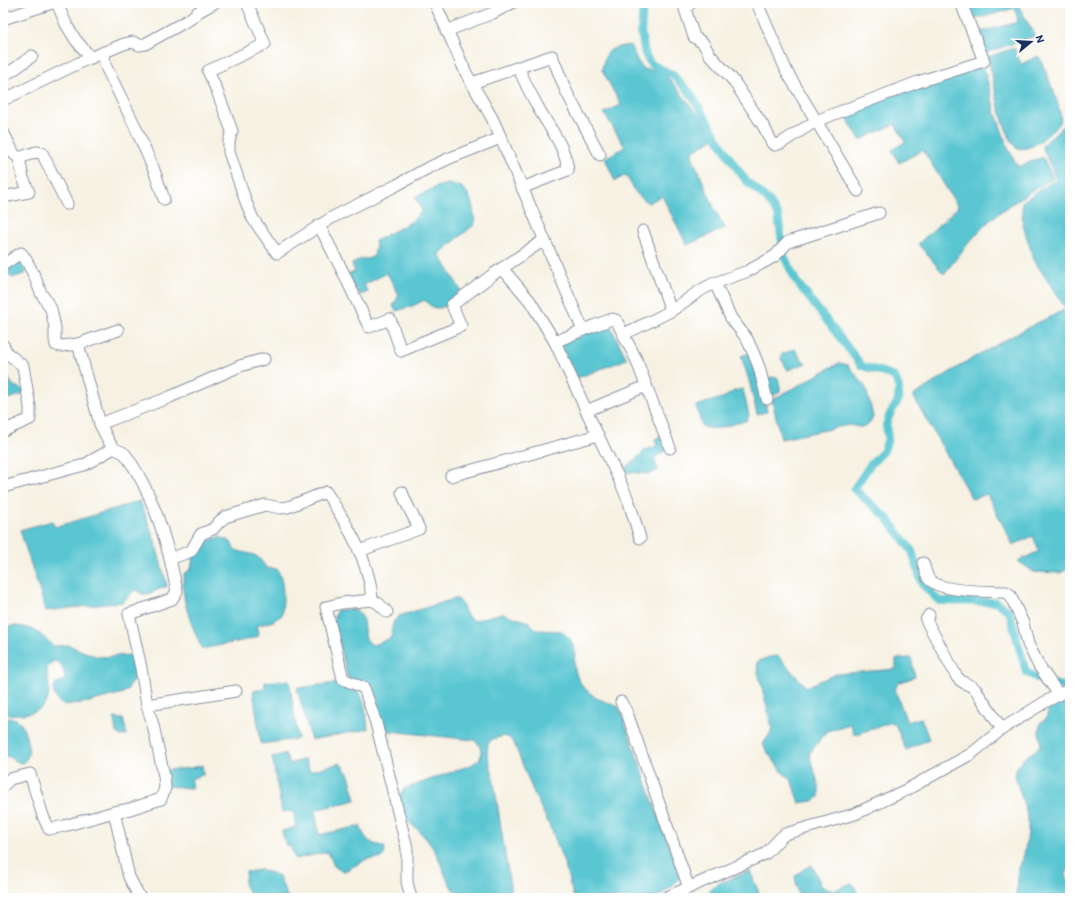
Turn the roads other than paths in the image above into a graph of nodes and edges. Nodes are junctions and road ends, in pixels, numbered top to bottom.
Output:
1 (52, 3) edge
2 (57, 3) edge
3 (214, 3) edge
4 (247, 3) edge
5 (434, 3) edge
6 (512, 3) edge
7 (691, 3) edge
8 (757, 3) edge
9 (961, 3) edge
10 (3, 19) edge
11 (446, 31) junction
12 (104, 52) junction
13 (32, 56) dead end
14 (90, 58) junction
15 (518, 67) junction
16 (3, 76) edge
17 (472, 83) junction
18 (3, 100) edge
19 (816, 121) junction
20 (3, 132) edge
21 (501, 138) junction
22 (600, 155) dead end
23 (19, 158) junction
24 (522, 188) junction
25 (858, 191) dead end
26 (3, 197) edge
27 (164, 199) dead end
28 (67, 204) dead end
29 (879, 213) dead end
30 (319, 226) junction
31 (643, 231) dead end
32 (544, 240) junction
33 (3, 265) edge
34 (502, 268) junction
35 (715, 283) junction
36 (671, 311) junction
37 (118, 330) dead end
38 (582, 330) junction
39 (624, 334) junction
40 (555, 342) junction
41 (78, 344) junction
42 (3, 345) edge
43 (264, 359) dead end
44 (646, 386) junction
45 (767, 399) dead end
46 (586, 411) junction
47 (100, 424) junction
48 (3, 431) edge
49 (598, 436) junction
50 (114, 448) junction
51 (670, 448) dead end
52 (451, 476) dead end
53 (3, 487) edge
54 (402, 492) dead end
55 (640, 538) dead end
56 (359, 551) junction
57 (170, 559) junction
58 (923, 563) dead end
59 (372, 600) junction
60 (387, 612) dead end
61 (929, 615) dead end
62 (1070, 689) edge
63 (236, 691) dead end
64 (1059, 695) junction
65 (621, 702) dead end
66 (146, 705) junction
67 (1002, 729) junction
68 (3, 786) edge
69 (114, 812) junction
70 (689, 888) junction
71 (140, 898) edge
72 (411, 898) edge
73 (665, 898) edge

1 - 10 street
2 - 14 street
3 - 12 street
4 - 30 street
5 - 11 street
6 - 11 street
7 - 19 street
8 - 19 street
9 - 19 street
11 - 17 street
12 - 14 street
12 - 27 street
13 - 16 street
14 - 18 street
15 - 17 street
15 - 22 street
15 - 24 street
17 - 21 street
19 - 25 street
20 - 23 street
21 - 24 street
21 - 30 street
23 - 26 street
23 - 28 street
24 - 32 street
29 - 35 street
30 - 34 street
31 - 36 street
32 - 34 street
32 - 38 street
33 - 41 street
34 - 40 street
35 - 36 street
35 - 45 street
36 - 39 street
37 - 41 street
38 - 39 street
38 - 40 street
39 - 44 street
40 - 46 street
41 - 47 street
42 - 48 street
43 - 47 street
44 - 46 street
44 - 51 street
46 - 49 street
47 - 50 street
49 - 52 street
49 - 55 street
50 - 53 street
50 - 57 street
54 - 56 street
56 - 57 street
56 - 59 street
57 - 66 street
58 - 64 street
59 - 60 street
59 - 72 street
61 - 67 street
62 - 64 street
63 - 66 street
64 - 67 street
65 - 70 street
66 - 69 street
67 - 70 street
68 - 69 street
69 - 71 street
70 - 73 street

